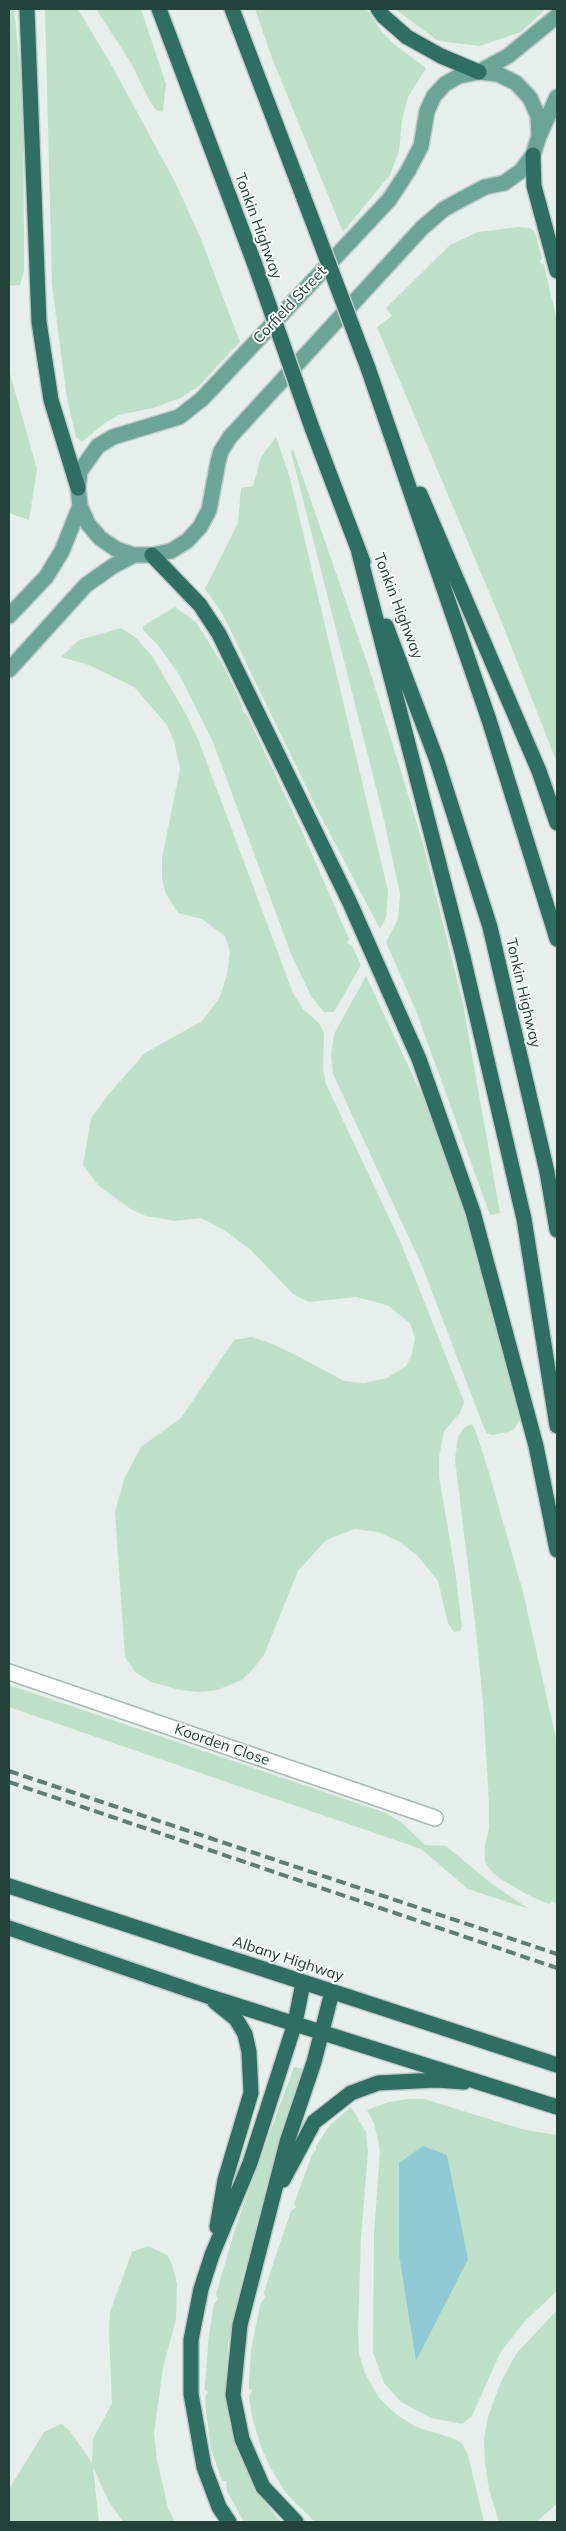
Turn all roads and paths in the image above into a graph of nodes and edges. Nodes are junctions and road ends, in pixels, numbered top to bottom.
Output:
1 (27, 9) edge
2 (159, 9) edge
3 (232, 9) edge
4 (378, 9) edge
5 (557, 16) edge
6 (479, 72) junction
7 (557, 97) edge
8 (539, 136) junction
9 (533, 156) junction
10 (557, 271) edge
11 (384, 418) junction
12 (78, 488) junction
13 (80, 506) junction
14 (359, 553) junction
15 (134, 555) junction
16 (152, 556) junction
17 (9, 616) edge
18 (9, 670) edge
19 (557, 823) edge
20 (557, 939) edge
21 (557, 1230) edge
22 (557, 1426) edge
23 (557, 1550) edge
24 (9, 1672) edge
25 (435, 1818) dead end
26 (9, 1886) edge
27 (9, 1928) edge
28 (303, 1983) junction
29 (332, 1992) junction
30 (210, 1997) junction
31 (295, 2023) junction
32 (322, 2032) junction
33 (557, 2065) edge
34 (498, 2086) junction
35 (557, 2107) edge
36 (273, 2199) junction
37 (212, 2255) junction
38 (229, 2522) edge
39 (296, 2522) edge

1 - 12 highway
2 - 14 highway, Tonkin Highway, bridge
3 - 11 highway, bridge
4 - 6 highway
5 - 6 main road, Corfield Street
6 - 8 main road, Corfield Street
6 - 12 main road, Corfield Street
7 - 8 main road, Corfield Street
8 - 9 main road, Corfield Street
9 - 10 highway
9 - 16 main road, Corfield Street
11 - 19 highway
11 - 20 highway
12 - 13 main road, Corfield Street
13 - 15 main road, Corfield Street
13 - 17 main road, Corfield Street
14 - 21 highway, Tonkin Highway
14 - 22 highway
15 - 16 main road, Corfield Street
15 - 18 main road, Corfield Street
16 - 23 highway
24 - 25 street, Koorden Close
26 - 28 highway, Albany Highway
27 - 30 highway
28 - 29 highway, Albany Highway
28 - 31 highway
29 - 32 highway
29 - 33 highway, Albany Highway
30 - 31 highway
30 - 37 highway
31 - 32 highway
31 - 37 highway
32 - 34 highway
32 - 36 highway
34 - 35 highway
34 - 36 highway
36 - 39 highway
37 - 38 highway

